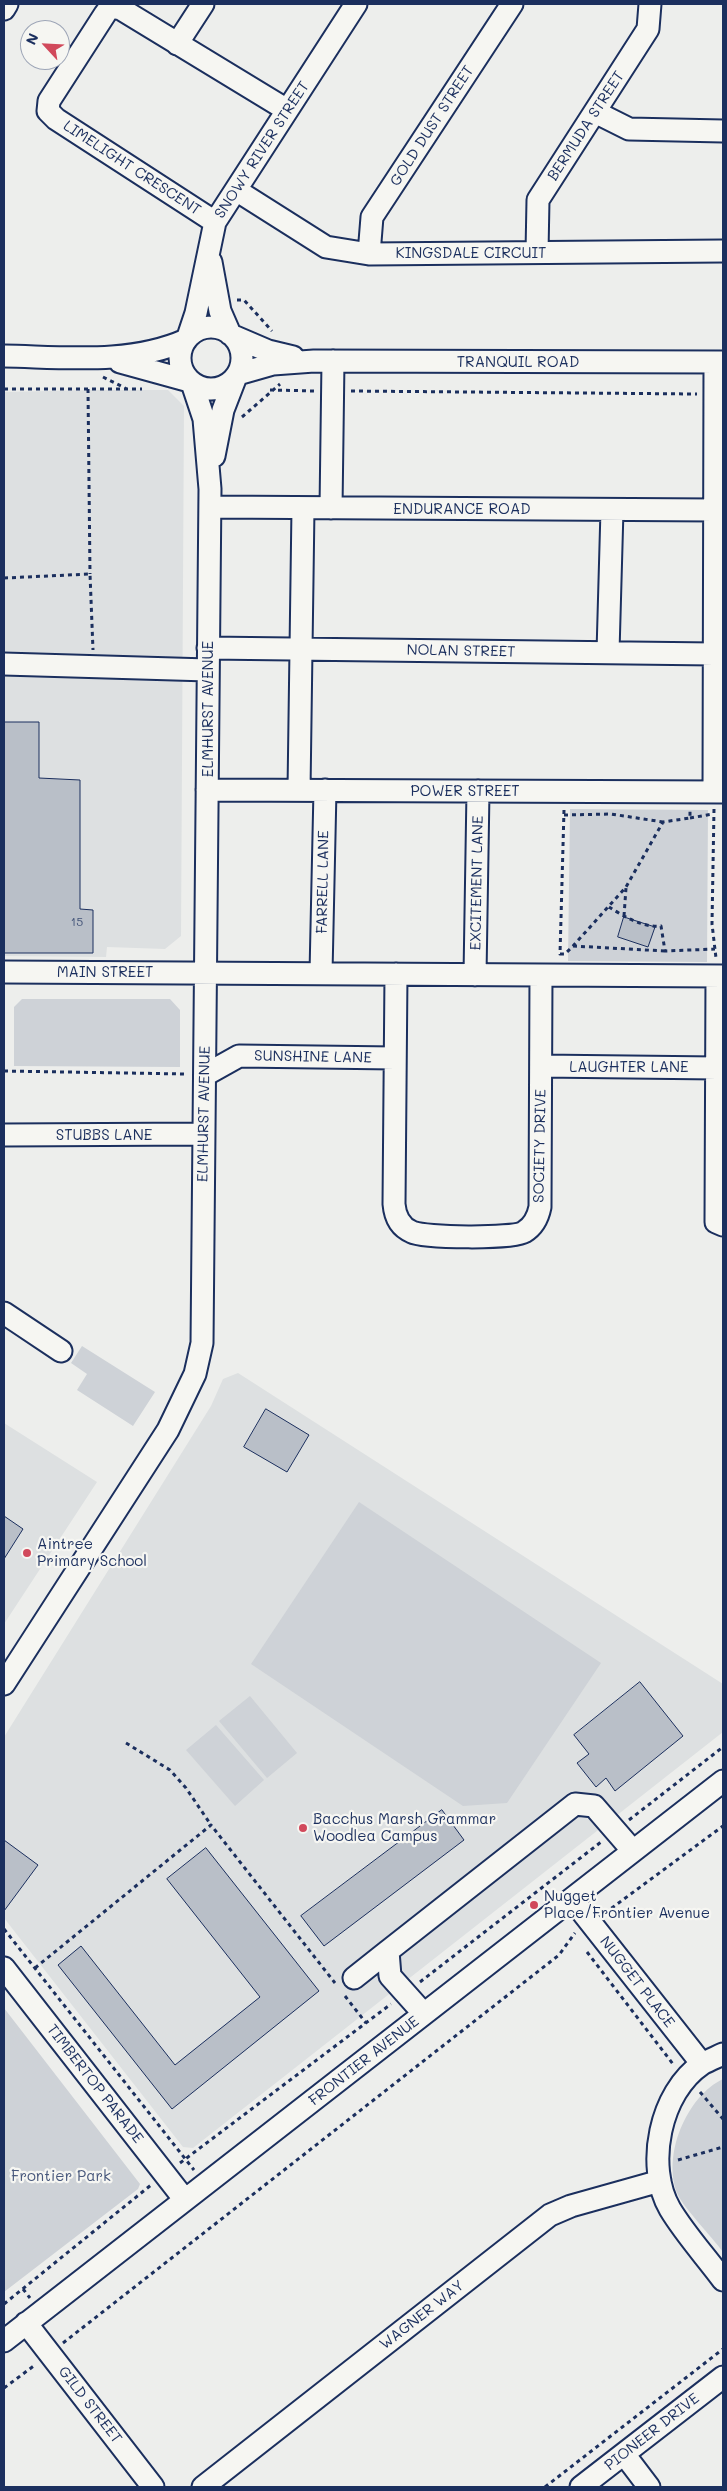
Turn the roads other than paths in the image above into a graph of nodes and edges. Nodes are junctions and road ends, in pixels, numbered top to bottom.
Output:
1 (7, 4) edge
2 (203, 4) edge
3 (356, 4) edge
4 (512, 4) edge
5 (650, 4) edge
6 (4, 8) edge
7 (177, 44) junction
8 (287, 110) junction
9 (595, 112) junction
10 (723, 131) edge
11 (236, 190) junction
12 (215, 222) junction
13 (723, 251) edge
14 (537, 252) junction
15 (209, 253) junction
16 (369, 254) junction
17 (232, 335) junction
18 (187, 339) junction
19 (4, 356) edge
20 (93, 357) junction
21 (323, 361) junction
22 (719, 362) edge
23 (236, 376) junction
24 (191, 382) junction
25 (210, 498) junction
26 (303, 508) junction
27 (331, 508) junction
28 (612, 510) junction
29 (715, 510) junction
30 (208, 648) junction
31 (302, 649) junction
32 (608, 652) junction
33 (714, 654) junction
34 (4, 664) edge
35 (208, 670) junction
36 (207, 790) junction
37 (299, 790) junction
38 (325, 790) junction
39 (478, 791) junction
40 (718, 792) edge
41 (4, 972) edge
42 (206, 972) junction
43 (321, 973) junction
44 (396, 974) junction
45 (475, 974) junction
46 (541, 975) junction
47 (720, 976) edge
48 (395, 1058) junction
49 (541, 1066) junction
50 (717, 1068) junction
51 (205, 1075) junction
52 (204, 1134) junction
53 (4, 1135) edge
54 (723, 1225) edge
55 (4, 1313) edge
56 (61, 1351) dead end
57 (4, 1684) edge
58 (723, 1781) edge
59 (634, 1851) junction
60 (572, 1899) junction
61 (388, 1951) junction
62 (4, 1968) edge
63 (344, 1985) road end
64 (424, 2014) junction
65 (723, 2054) edge
66 (702, 2064) junction
67 (659, 2174) junction
68 (185, 2200) junction
69 (723, 2280) edge
70 (26, 2324) junction
71 (4, 2341) edge
72 (723, 2378) edge
73 (624, 2454) junction
74 (153, 2487) edge
75 (203, 2487) edge
76 (581, 2487) edge
77 (650, 2487) edge

1 - 6 street
2 - 7 street
3 - 8 street, SNOWY RIVER STREET
4 - 16 street, GOLD DUST STREET
5 - 9 street, BERMUDA STREET
7 - 8 street, LIMELIGHT CRESCENT
7 - 12 street, LIMELIGHT CRESCENT
8 - 11 street, SNOWY RIVER STREET
9 - 10 street
9 - 14 street, BERMUDA STREET
11 - 12 street, SNOWY RIVER STREET
11 - 16 street, KINGSDALE CIRCUIT
12 - 15 street, SNOWY RIVER STREET
13 - 14 street, KINGSDALE CIRCUIT
14 - 16 street, KINGSDALE CIRCUIT
15 - 17 street
15 - 18 street, SNOWY RIVER STREET
17 - 18 street
17 - 21 street
17 - 23 street
18 - 20 street
18 - 24 street
19 - 20 street
20 - 24 street
21 - 22 street, TRANQUIL ROAD
21 - 23 street
21 - 27 street
22 - 29 street
23 - 24 street
23 - 25 street, ELMHURST AVENUE
24 - 25 street, ELMHURST AVENUE
25 - 26 street, ENDURANCE ROAD
25 - 30 street, ELMHURST AVENUE
26 - 27 street, ENDURANCE ROAD
26 - 31 street
27 - 28 street, ENDURANCE ROAD
28 - 29 street, ENDURANCE ROAD
28 - 32 street
29 - 33 street
30 - 31 street, NOLAN STREET
30 - 35 street, ELMHURST AVENUE
31 - 32 street, NOLAN STREET
31 - 37 street
32 - 33 street, NOLAN STREET
33 - 40 street
34 - 35 street
35 - 36 street, ELMHURST AVENUE
36 - 37 street, POWER STREET
36 - 42 street, ELMHURST AVENUE
37 - 38 street, POWER STREET
38 - 39 street, POWER STREET
38 - 43 street, FARRELL LANE
39 - 40 street, POWER STREET
39 - 45 street, EXCITEMENT LANE
41 - 42 street, MAIN STREET
42 - 43 street, MAIN STREET
42 - 51 street, ELMHURST AVENUE
43 - 44 street, MAIN STREET
44 - 45 street, MAIN STREET
44 - 48 street, SOCIETY DRIVE
45 - 46 street, MAIN STREET
46 - 47 street, MAIN STREET
46 - 49 street, SOCIETY DRIVE
47 - 50 street
48 - 49 street, SOCIETY DRIVE
48 - 51 street, SUNSHINE LANE
49 - 50 street, LAUGHTER LANE
50 - 54 street
51 - 52 street, ELMHURST AVENUE
52 - 53 street, STUBBS LANE
52 - 57 street, ELMHURST AVENUE
55 - 56 street
58 - 59 street, FRONTIER AVENUE
59 - 60 street, FRONTIER AVENUE
59 - 61 street
60 - 64 street, FRONTIER AVENUE
60 - 66 street, NUGGET PLACE
61 - 63 street
61 - 64 street
62 - 68 street, TIMBERTOP PARADE
64 - 68 street, FRONTIER AVENUE
65 - 66 street
66 - 67 street
67 - 69 street
67 - 75 street, WAGNER WAY
68 - 70 street, FRONTIER AVENUE
70 - 71 street, FRONTIER AVENUE
70 - 74 street, GILD STREET
72 - 73 street, PIONEER DRIVE
73 - 76 street, PIONEER DRIVE
73 - 77 street

